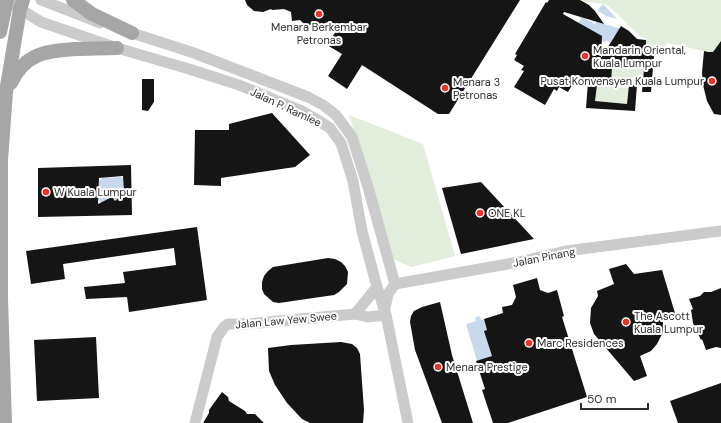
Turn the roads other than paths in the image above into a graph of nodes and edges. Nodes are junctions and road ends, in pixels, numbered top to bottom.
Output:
1 (6, 0) edge
2 (41, 0) edge
3 (73, 0) edge
4 (22, 5) edge
5 (0, 32) edge
6 (132, 33) junction
7 (117, 48) junction
8 (6, 92) junction
9 (721, 231) edge
10 (395, 284) junction
11 (377, 286) junction
12 (385, 312) junction
13 (355, 314) junction
14 (5, 423) edge
15 (195, 423) edge
16 (408, 423) edge

1 - 4 street, Jalan P. Ramlee
1 - 5 main road
2 - 6 street, Jalan P. Ramlee
3 - 6 main road
4 - 7 street, Jalan P. Ramlee
4 - 8 main road
6 - 10 street, Jalan P. Ramlee
7 - 8 main road
7 - 11 street, Jalan P. Ramlee
8 - 14 main road
9 - 10 street, Jalan Pinang
10 - 12 street
11 - 12 street, Jalan P. Ramlee
11 - 13 street
12 - 13 street, Jalan Law Yew Swee
12 - 16 street, Jalan P. Ramlee
13 - 15 street, Jalan Law Yew Swee

